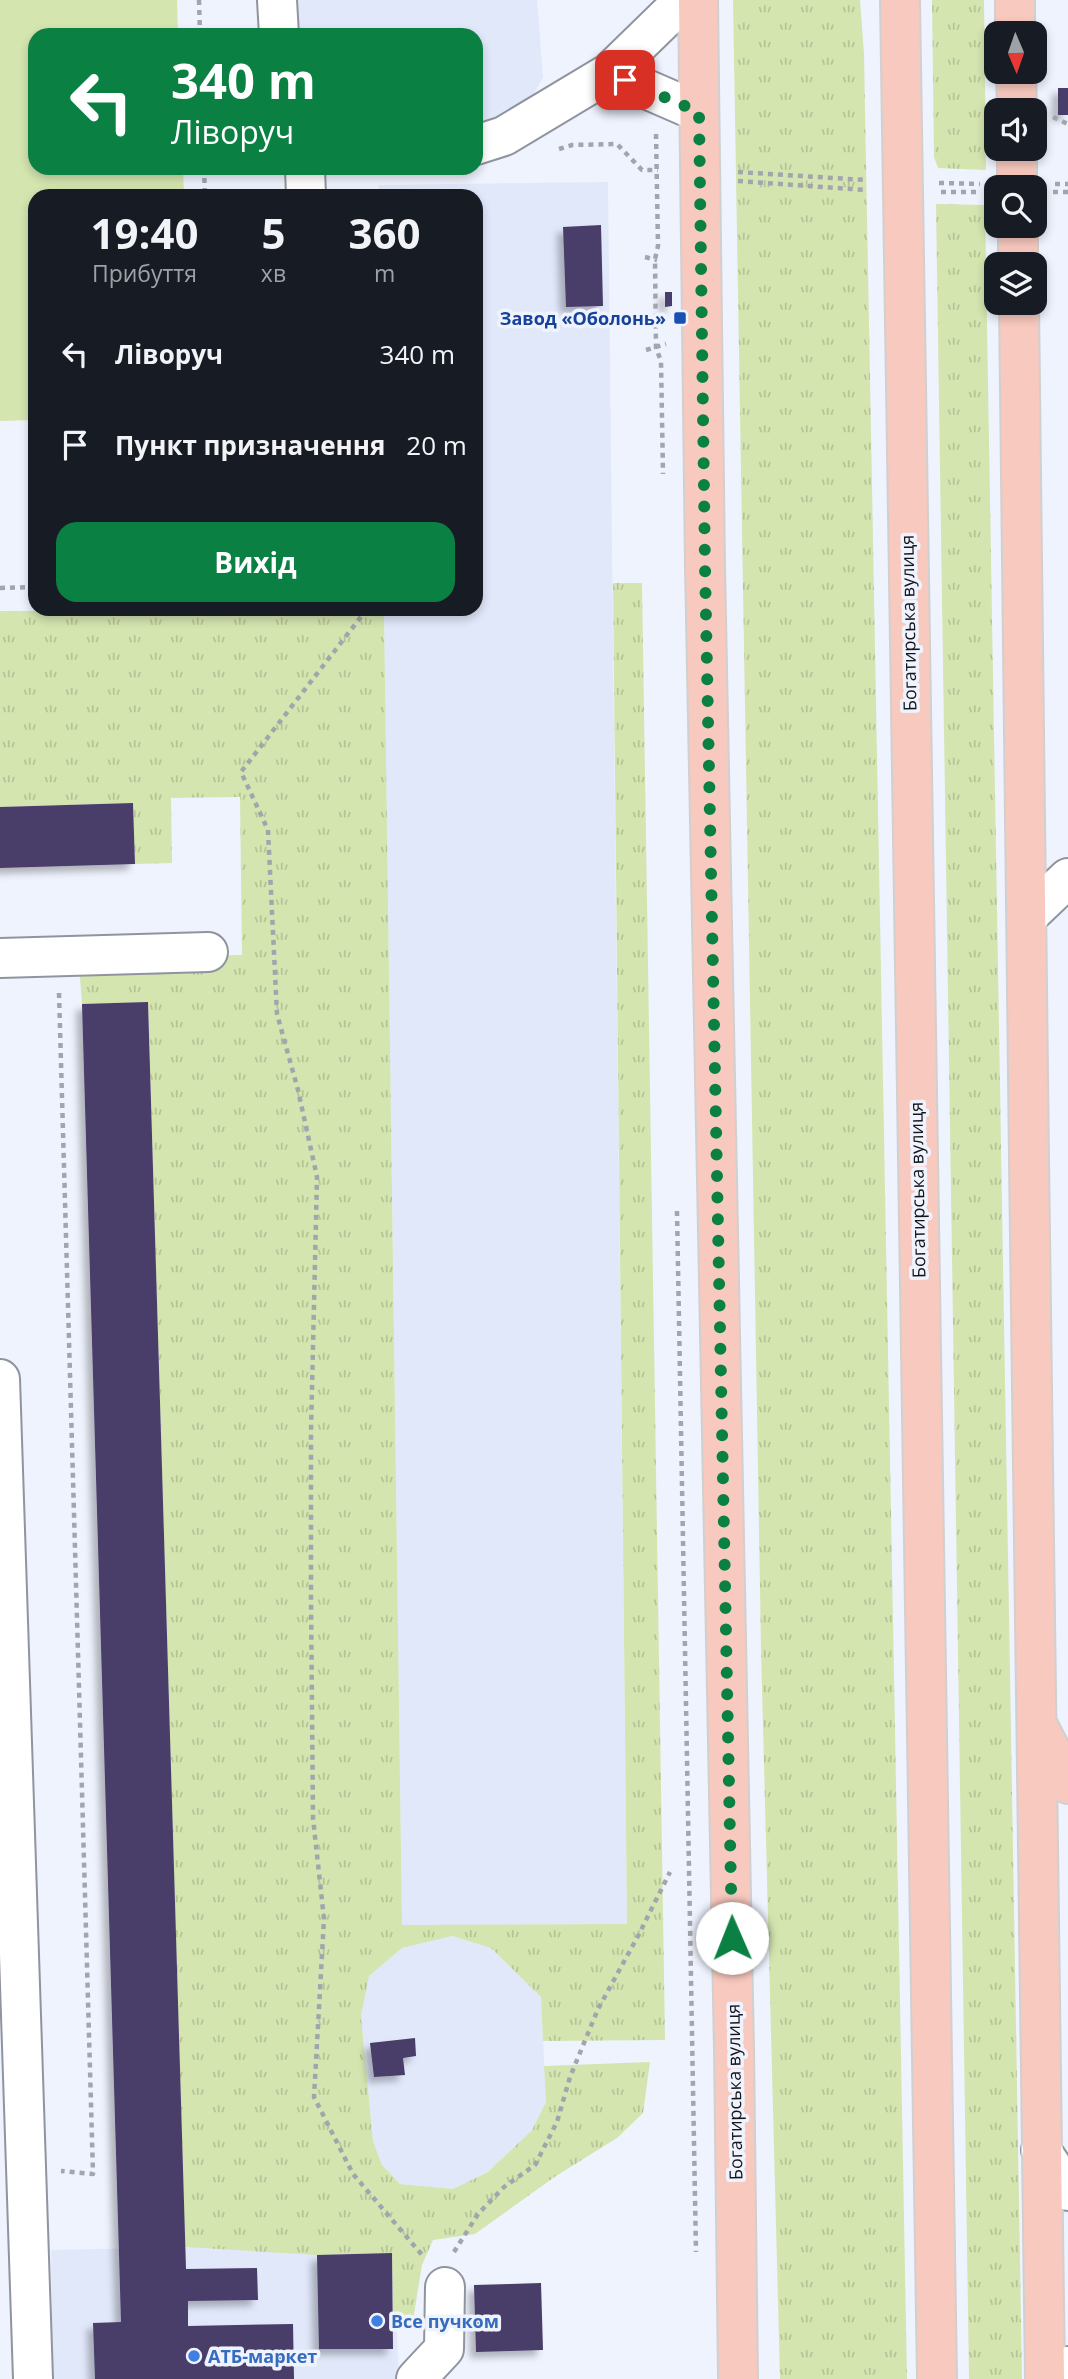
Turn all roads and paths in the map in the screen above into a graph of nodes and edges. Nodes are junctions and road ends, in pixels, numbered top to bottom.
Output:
1 (199, 0) edge
2 (277, 0) edge
3 (684, 0) edge
4 (698, 0) edge
5 (900, 0) edge
6 (1015, 0) edge
7 (1015, 21) edge
8 (200, 28) edge
9 (279, 28) edge
10 (609, 73) junction
11 (656, 93) junction
12 (699, 112) junction
13 (483, 143) edge
14 (559, 149) dead end
15 (642, 170) dead end
16 (726, 172) dead end
17 (867, 180) dead end
18 (928, 183) dead end
19 (984, 184) edge
20 (1047, 184) edge
21 (1068, 184) edge
22 (1019, 315) edge
23 (663, 486) dead end
24 (28, 587) edge
25 (0, 588) edge
26 (362, 616) edge
27 (1068, 878) edge
28 (1028, 916) junction
29 (208, 952) dead end
30 (58, 956) junction
31 (0, 958) edge
32 (677, 1211) dead end
33 (0, 1379) edge
34 (1035, 1720) junction
35 (1068, 1784) edge
36 (670, 1872) dead end
37 (11, 2091) edge
38 (1041, 2150) junction
39 (93, 2174) dead end
40 (1068, 2191) edge
41 (696, 2258) dead end
42 (445, 2287) junction
43 (1068, 2367) edge
44 (33, 2379) edge
45 (416, 2379) edge
46 (738, 2379) edge
47 (937, 2379) edge
48 (1045, 2379) edge
49 (1055, 2379) edge

1 - 8 path
2 - 9 lane
3 - 10 lane
4 - 12 main road, Богатирська вулиця
5 - 47 main road, Богатирська вулиця
6 - 7 main road
10 - 11 lane
10 - 13 lane
11 - 12 lane
11 - 23 path
12 - 46 main road, Богатирська вулиця
14 - 15 path
16 - 17 path
18 - 19 path
20 - 21 path
22 - 28 main road
24 - 25 path
26 - 42 path
27 - 28 lane
28 - 34 main road
29 - 30 lane
30 - 31 lane
30 - 39 path
32 - 41 path
33 - 37 lane
34 - 35 main road
34 - 38 main road
36 - 42 path
37 - 44 lane
38 - 40 lane
38 - 48 main road
42 - 45 lane
43 - 49 lane

